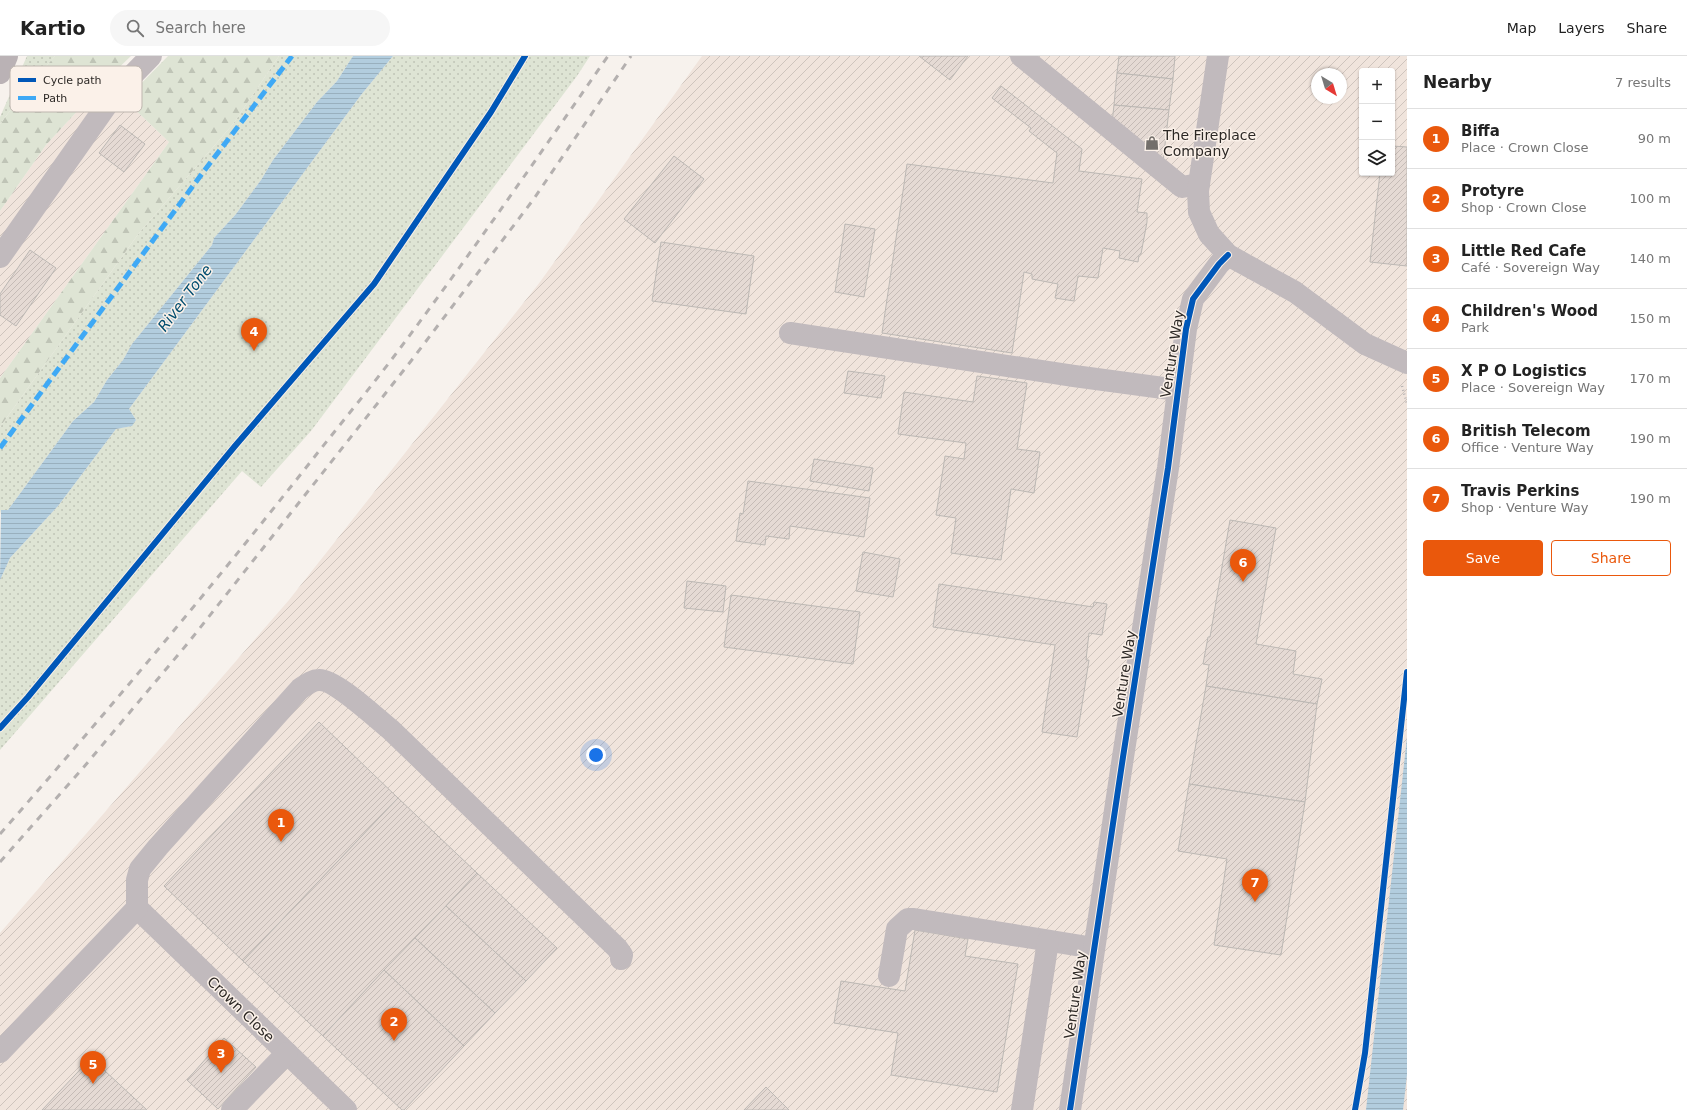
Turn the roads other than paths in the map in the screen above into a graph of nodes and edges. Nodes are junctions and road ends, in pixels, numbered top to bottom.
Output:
1 (8, 56) edge
2 (151, 56) edge
3 (1021, 56) edge
4 (1218, 56) edge
5 (141, 66) edge
6 (0, 73) edge
7 (102, 112) edge
8 (1199, 184) junction
9 (1228, 255) junction
10 (0, 257) edge
11 (790, 332) dead end
12 (1407, 363) edge
13 (1178, 390) junction
14 (137, 908) junction
15 (1048, 940) junction
16 (1094, 948) junction
17 (621, 959) dead end
18 (889, 976) dead end
19 (0, 1052) edge
20 (287, 1053) junction
21 (232, 1110) edge
22 (346, 1110) edge
23 (1022, 1110) edge
24 (1070, 1110) edge

1 - 6 main road
2 - 5 street
3 - 8 street
4 - 8 street
7 - 10 street
8 - 9 street
9 - 12 street
9 - 13 street, Venture Way
11 - 13 street
13 - 16 street, Venture Way
14 - 17 street
14 - 19 street
14 - 20 street, Crown Close
15 - 16 street
15 - 18 street
15 - 23 street
16 - 24 street, Venture Way
20 - 21 street
20 - 22 street, Crown Close

